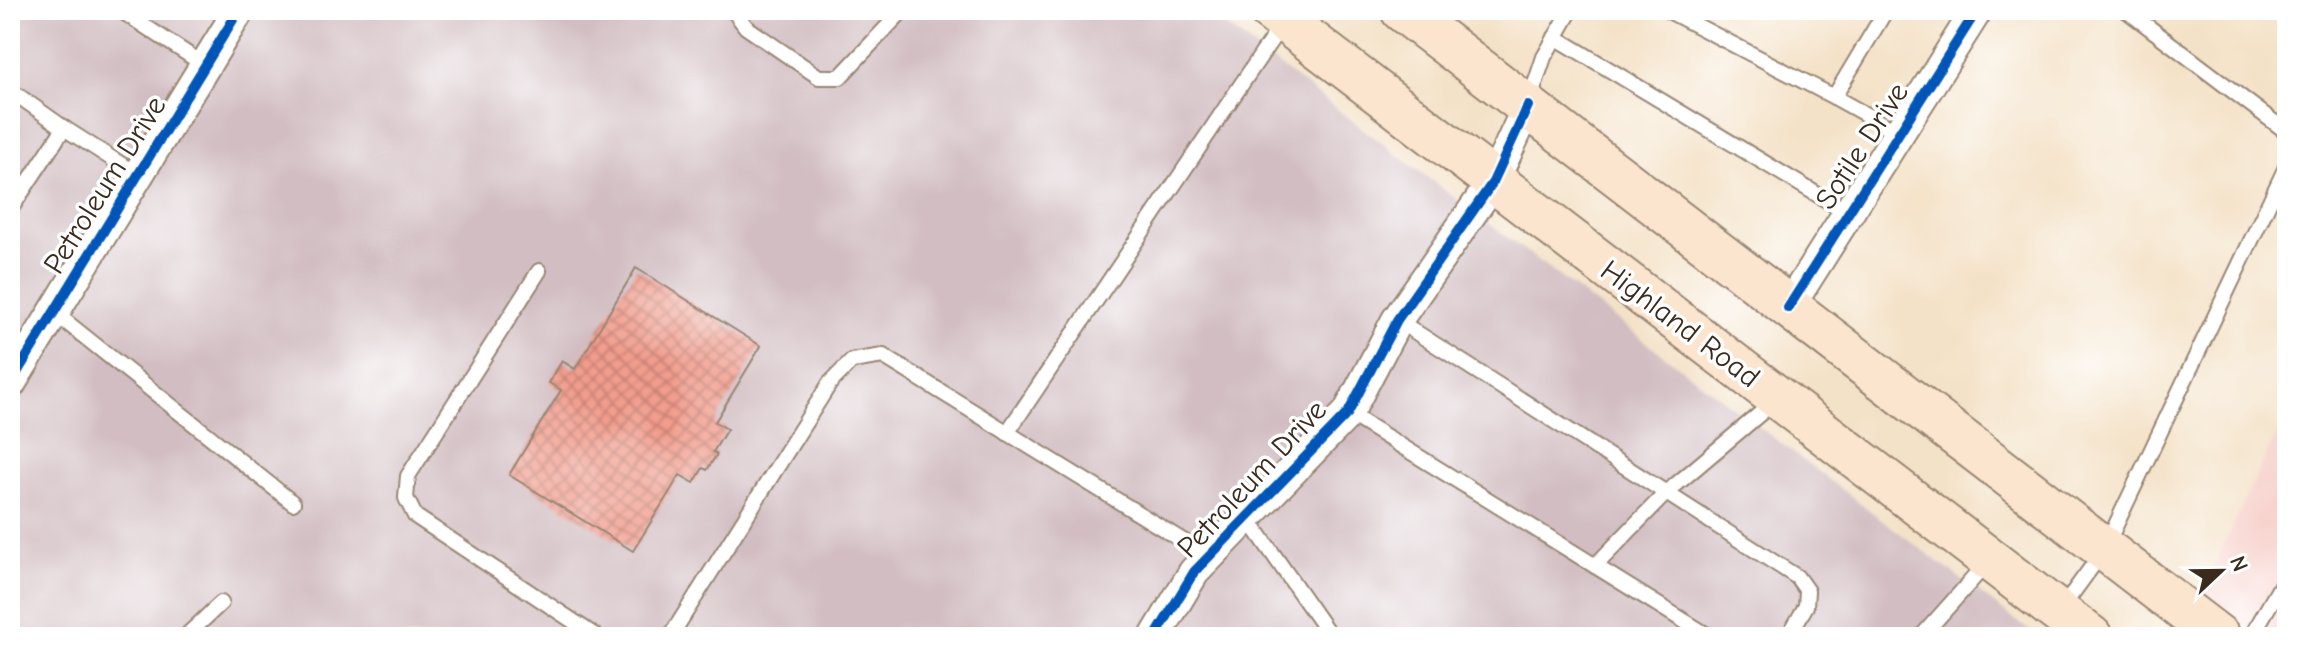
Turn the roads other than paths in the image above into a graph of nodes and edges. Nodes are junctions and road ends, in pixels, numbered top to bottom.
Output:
1 (120, 10) edge
2 (239, 10) edge
3 (733, 10) edge
4 (903, 10) edge
5 (1402, 10) edge
6 (1571, 10) edge
7 (1667, 10) edge
8 (1886, 10) edge
9 (1977, 10) edge
10 (2126, 10) edge
11 (1278, 15) edge
12 (1555, 37) junction
13 (206, 66) junction
14 (10, 90) edge
15 (1834, 97) junction
16 (1528, 106) junction
17 (64, 128) junction
18 (2287, 132) edge
19 (1899, 133) junction
20 (2287, 165) edge
21 (139, 176) junction
22 (1493, 182) junction
23 (10, 209) edge
24 (1848, 213) junction
25 (539, 271) dead end
26 (1788, 308) junction
27 (55, 313) junction
28 (1397, 320) junction
29 (10, 384) edge
30 (1778, 398) junction
31 (1348, 413) junction
32 (1007, 433) junction
33 (1666, 493) junction
34 (293, 503) dead end
35 (1247, 517) junction
36 (2104, 550) junction
37 (1209, 557) junction
38 (1990, 560) junction
39 (1595, 566) junction
40 (2287, 575) edge
41 (221, 603) dead end
42 (2059, 612) junction
43 (185, 637) edge
44 (597, 637) edge
45 (670, 637) edge
46 (1155, 637) edge
47 (1331, 637) edge
48 (1710, 637) edge
49 (1788, 637) edge
50 (1921, 637) edge
51 (2091, 637) edge
52 (2219, 637) edge
53 (2251, 637) edge

1 - 13 lane
2 - 13 street, Petroleum Drive
3 - 4 lane
5 - 16 main road
6 - 12 lane
7 - 15 lane
8 - 15 lane
9 - 19 street, Sotile Drive
10 - 18 lane
11 - 22 main road, Highland Road
11 - 32 lane
12 - 16 lane
12 - 24 lane
13 - 21 street, Petroleum Drive
14 - 17 lane
15 - 19 lane
16 - 22 street, Petroleum Drive
16 - 26 main road
17 - 21 lane
17 - 23 lane
19 - 24 street, Sotile Drive
20 - 36 lane
21 - 27 street, Petroleum Drive
22 - 28 street, Petroleum Drive
22 - 30 main road, Highland Road
24 - 26 street, Sotile Drive
25 - 44 lane
26 - 36 main road
27 - 29 street, Petroleum Drive
27 - 34 lane
28 - 31 street, Petroleum Drive
28 - 33 lane
30 - 33 lane
30 - 38 main road, Highland Road
31 - 35 street, Petroleum Drive
31 - 39 lane
32 - 37 lane
32 - 45 lane
33 - 39 lane
33 - 49 lane
35 - 37 street, Petroleum Drive
35 - 47 lane
36 - 42 lane
36 - 52 main road
37 - 46 street, Petroleum Drive
38 - 42 main road, Highland Road
38 - 50 lane
39 - 48 lane
40 - 53 lane
41 - 43 lane
42 - 51 main road, Highland Road

